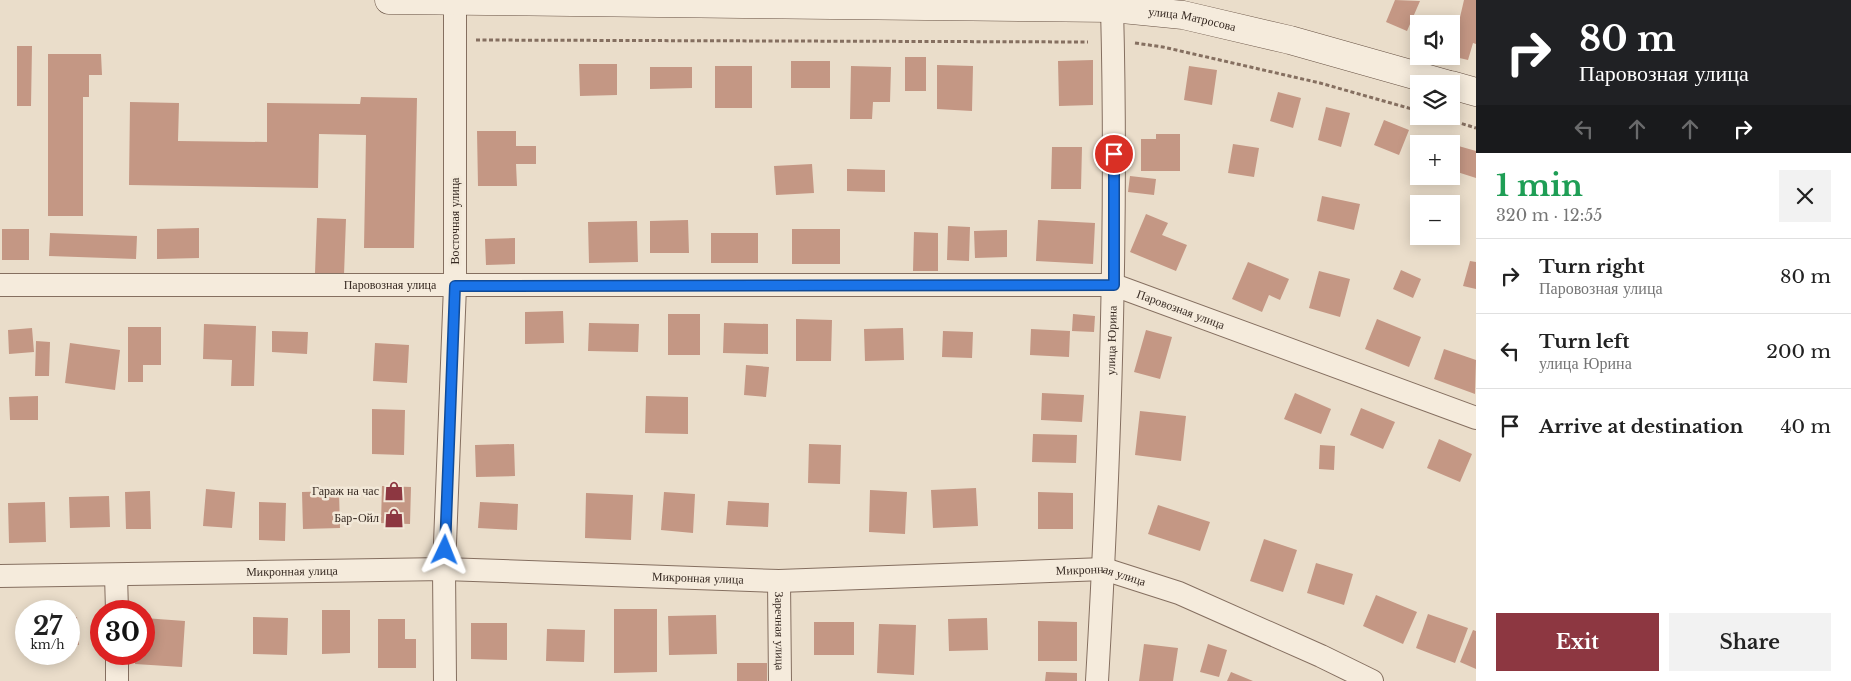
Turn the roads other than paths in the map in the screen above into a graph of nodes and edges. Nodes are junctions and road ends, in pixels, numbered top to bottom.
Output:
1 (389, 0) edge
2 (455, 0) edge
3 (1112, 4) edge
4 (1414, 75) edge
5 (1460, 88) edge
6 (1476, 92) edge
7 (0, 285) edge
8 (1114, 285) junction
9 (455, 286) junction
10 (1476, 418) edge
11 (444, 569) junction
12 (1104, 569) junction
13 (116, 575) junction
14 (0, 576) edge
15 (779, 581) junction
16 (116, 600) edge
17 (117, 665) edge
18 (117, 681) edge
19 (445, 681) edge
20 (780, 681) edge
21 (1097, 681) edge
22 (1372, 681) edge

1 - 2 street, улица Матросова
2 - 3 street, улица Матросова
2 - 9 street, Восточная улица
3 - 4 street, улица Матросова
3 - 8 street, улица Юрина
5 - 6 street
7 - 9 street, Паровозная улица
8 - 9 street, Паровозная улица
8 - 10 street, Паровозная улица
8 - 12 street, улица Юрина
9 - 11 street, Восточная улица
11 - 13 street, Микронная улица
11 - 15 street, Микронная улица
11 - 19 street, Восточная улица
12 - 15 street, Микронная улица
12 - 21 street, улица Юрина
12 - 22 street, Микронная улица
13 - 14 street, Микронная улица
13 - 16 street
15 - 20 street, Заречная улица
17 - 18 street

